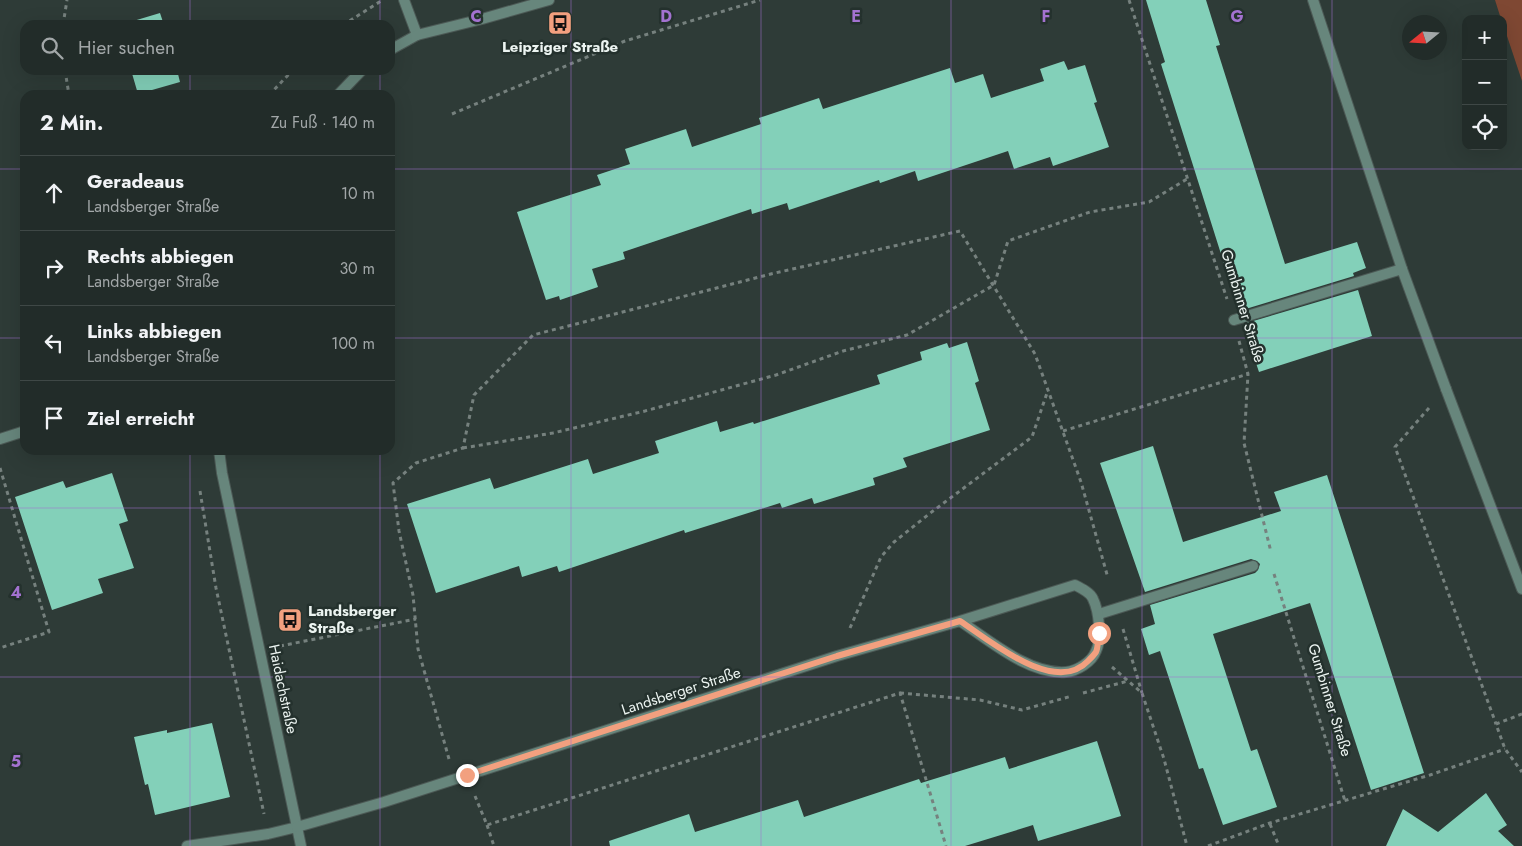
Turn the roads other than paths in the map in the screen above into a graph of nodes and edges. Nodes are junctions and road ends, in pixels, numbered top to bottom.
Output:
1 (404, 0) edge
2 (549, 0) edge
3 (1313, 0) edge
4 (417, 35) junction
5 (395, 47) edge
6 (357, 75) edge
7 (343, 90) edge
8 (1402, 269) junction
9 (1234, 320) road end
10 (20, 433) edge
11 (0, 439) edge
12 (220, 455) edge
13 (1253, 566) road end
14 (1522, 589) edge
15 (1098, 614) junction
16 (960, 621) junction
17 (297, 827) junction
18 (188, 846) edge
19 (301, 846) edge

1 - 4 street
2 - 4 street
3 - 8 street
4 - 5 street
6 - 7 street
8 - 9 street
8 - 14 street
10 - 11 street
12 - 17 street, Haidachstraße
13 - 15 street
15 - 16 street, Landsberger Straße
15 - 16 street
16 - 17 street, Landsberger Straße
17 - 18 street, Landsberger Straße
17 - 19 street, Haidachstraße

